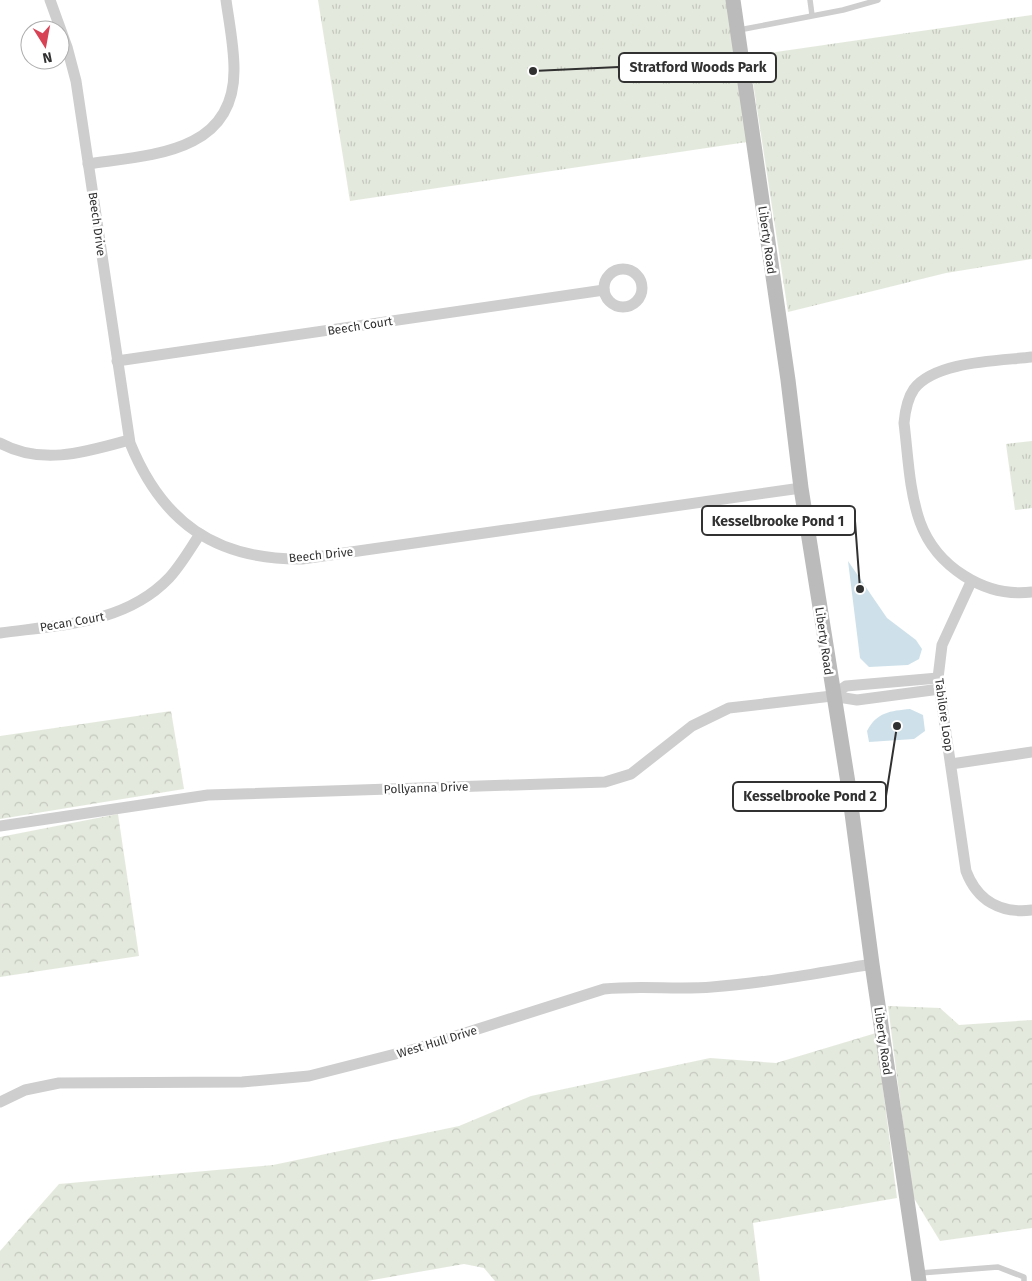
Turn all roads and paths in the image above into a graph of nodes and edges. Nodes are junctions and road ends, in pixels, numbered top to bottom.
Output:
1 (50, 0) edge
2 (226, 0) edge
3 (732, 0) edge
4 (810, 0) edge
5 (878, 0) edge
6 (812, 15) junction
7 (737, 30) junction
8 (88, 164) junction
9 (604, 290) dead end
10 (1032, 357) edge
11 (117, 361) junction
12 (129, 440) junction
13 (0, 443) edge
14 (801, 488) junction
15 (200, 534) junction
16 (971, 582) junction
17 (1032, 592) edge
18 (0, 633) edge
19 (939, 683) junction
20 (832, 696) junction
21 (1032, 752) edge
22 (951, 764) junction
23 (0, 826) edge
24 (1032, 910) edge
25 (872, 964) junction
26 (0, 1102) edge
27 (918, 1277) edge
28 (1024, 1281) edge

1 - 8 street, Beech Drive
2 - 8 street
3 - 7 street, Liberty Road
4 - 6 lane
5 - 6 lane
6 - 7 lane
7 - 14 street, Liberty Road
8 - 11 street, Beech Drive
9 - 11 street, Beech Court
10 - 16 street
11 - 12 street, Beech Drive
12 - 13 street
12 - 15 street, Beech Drive
14 - 15 street, Beech Drive
14 - 20 street, Liberty Road
15 - 18 street, Pecan Court
16 - 17 street
16 - 19 street, Tabilore Loop
19 - 20 street, Pollyanna Drive
19 - 22 street, Tabilore Loop
20 - 23 street, Pollyanna Drive
20 - 25 street, Liberty Road
21 - 22 street
22 - 24 street, Tabilore Loop
25 - 26 street, West Hull Drive
25 - 27 street, Liberty Road
27 - 28 lane

